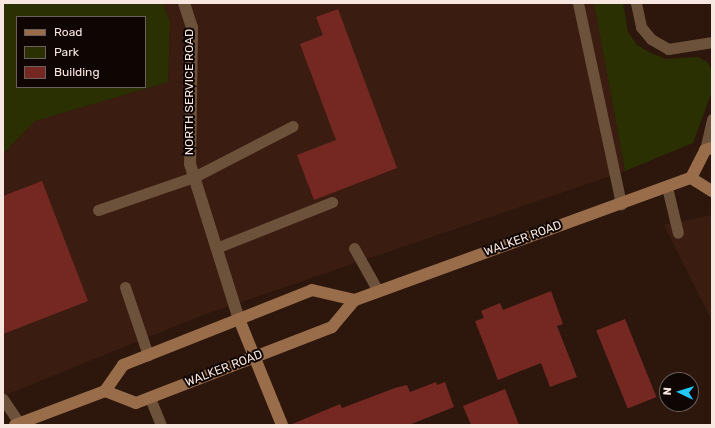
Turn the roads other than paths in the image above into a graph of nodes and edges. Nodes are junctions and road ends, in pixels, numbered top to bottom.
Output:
1 (184, 3) edge
2 (578, 3) edge
3 (636, 3) edge
4 (712, 42) edge
5 (712, 119) edge
6 (293, 126) dead end
7 (708, 149) edge
8 (194, 177) junction
9 (691, 178) junction
10 (667, 187) junction
11 (712, 191) edge
12 (332, 202) dead end
13 (621, 204) junction
14 (98, 210) dead end
15 (678, 233) dead end
16 (216, 248) junction
17 (354, 248) dead end
18 (125, 287) dead end
19 (378, 291) junction
20 (356, 300) junction
21 (239, 319) junction
22 (148, 355) junction
23 (254, 358) junction
24 (105, 391) junction
25 (150, 398) junction
26 (3, 399) edge
27 (17, 424) edge
28 (161, 425) edge
29 (282, 425) edge

1 - 8 street, NORTH SERVICE ROAD
2 - 13 lane
3 - 4 lane
5 - 7 lane
6 - 8 lane
7 - 9 main road
8 - 14 lane
8 - 16 street, NORTH SERVICE ROAD
9 - 10 main road, WALKER ROAD
9 - 11 main road
10 - 13 main road, WALKER ROAD
10 - 15 lane
12 - 16 lane
13 - 19 main road, WALKER ROAD
16 - 21 street, NORTH SERVICE ROAD
17 - 19 lane
18 - 22 lane
19 - 20 main road, WALKER ROAD
20 - 21 main road
20 - 23 main road, WALKER ROAD
21 - 22 main road
21 - 23 main road
22 - 24 main road
23 - 25 main road, WALKER ROAD
23 - 29 main road
24 - 25 main road, WALKER ROAD
24 - 27 main road
25 - 28 lane
26 - 27 lane

